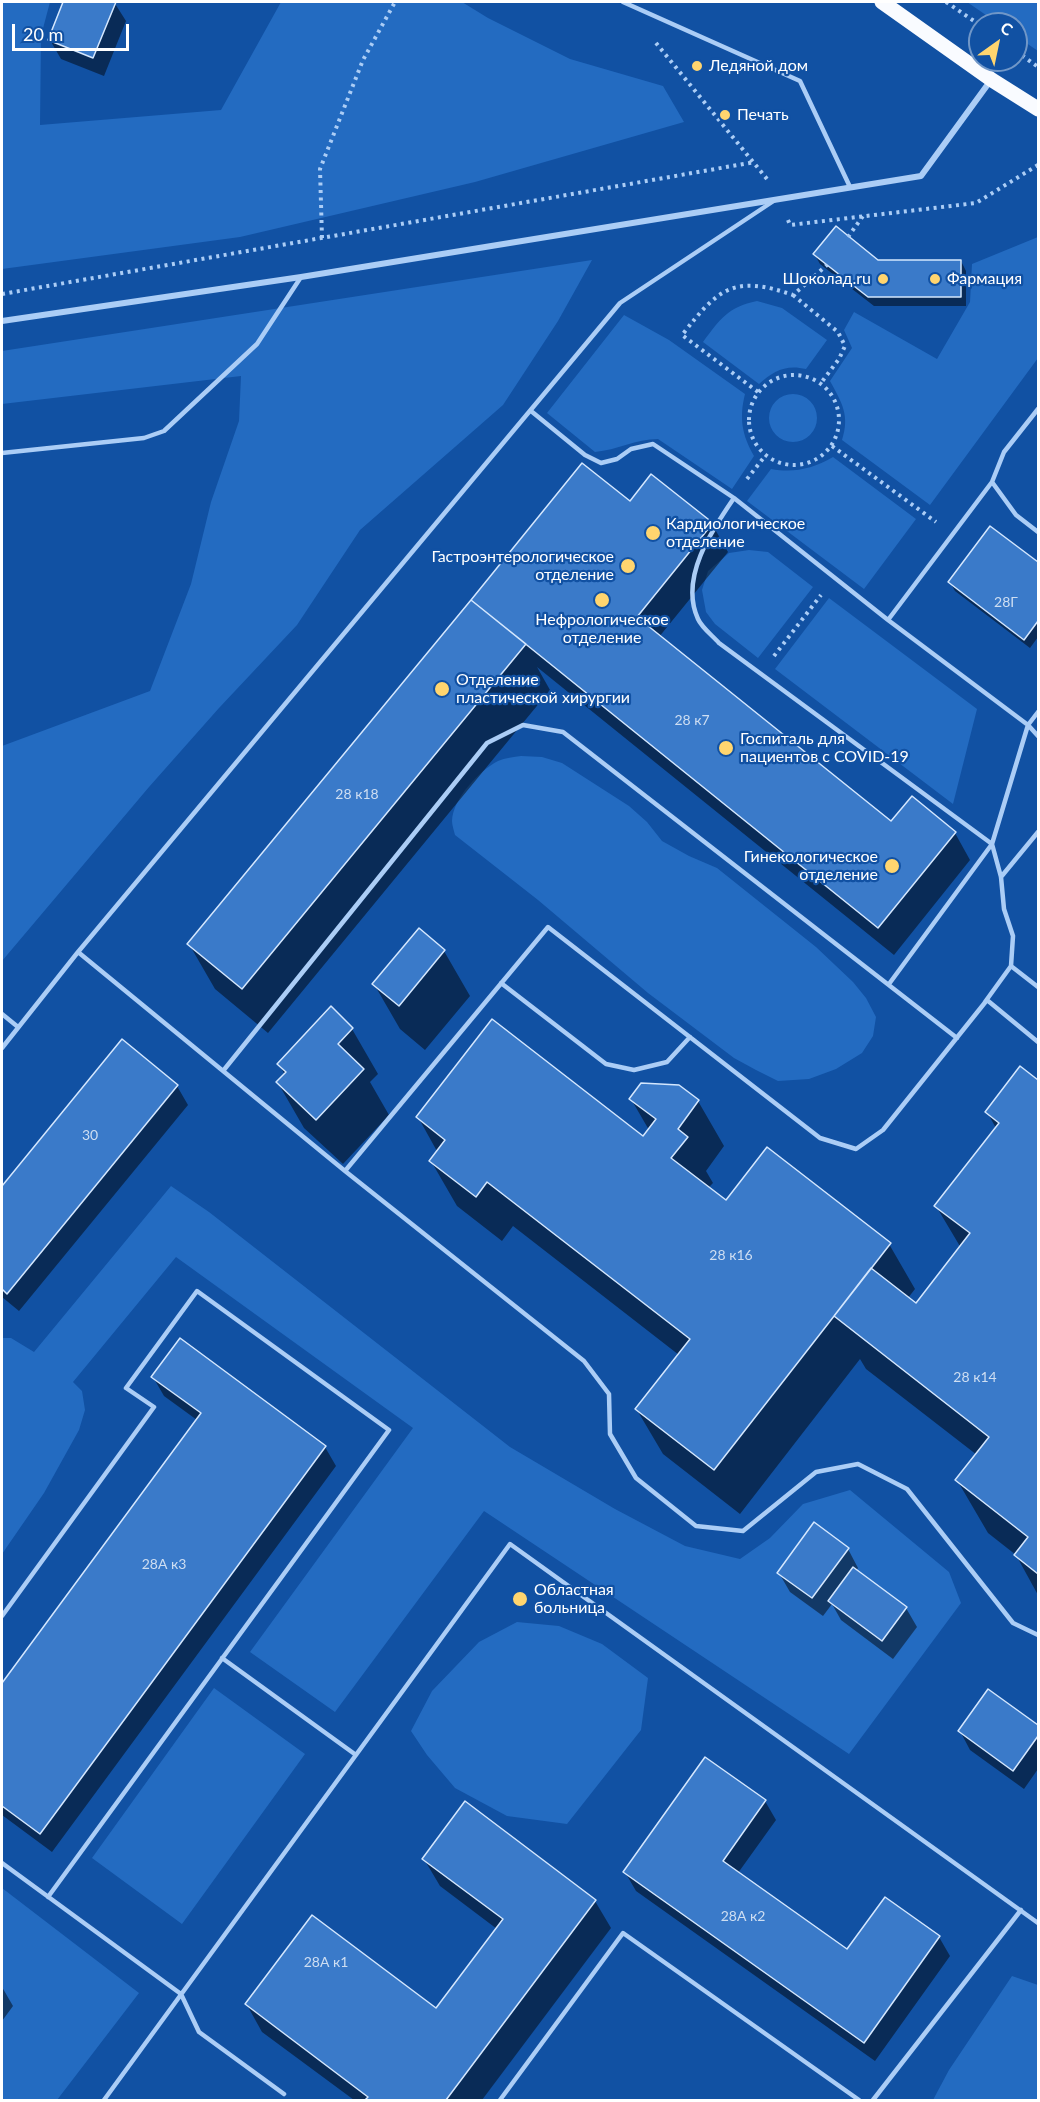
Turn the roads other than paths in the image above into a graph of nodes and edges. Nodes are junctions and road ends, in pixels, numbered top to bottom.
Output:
1 (622, 2) edge
2 (882, 2) edge
3 (992, 80) junction
4 (1038, 109) edge
5 (850, 187) junction
6 (780, 197) junction
7 (301, 276) junction
8 (2, 321) edge
9 (1038, 409) edge
10 (531, 411) junction
11 (2, 453) edge
12 (992, 482) junction
13 (734, 498) junction
14 (1038, 532) edge
15 (888, 620) junction
16 (1038, 711) edge
17 (1028, 725) junction
18 (1038, 736) edge
19 (1038, 832) edge
20 (992, 844) junction
21 (1001, 877) junction
22 (78, 952) junction
23 (1011, 966) junction
24 (501, 982) junction
25 (889, 984) junction
26 (1038, 987) edge
27 (2, 1014) edge
28 (974, 1016) junction
29 (18, 1027) junction
30 (690, 1037) junction
31 (957, 1038) junction
32 (1038, 1042) edge
33 (2, 1048) edge
34 (223, 1071) junction
35 (345, 1170) junction
36 (2, 1616) edge
37 (1038, 1635) edge
38 (222, 1658) junction
39 (356, 1755) junction
40 (2, 1863) edge
41 (48, 1897) junction
42 (1021, 1910) junction
43 (1038, 1923) edge
44 (181, 1994) junction
45 (284, 2094) dead end
46 (104, 2100) edge
47 (500, 2100) edge
48 (859, 2100) edge
49 (873, 2100) edge

1 - 5 lane
2 - 3 main road
3 - 4 main road
3 - 5 street
5 - 6 street
6 - 7 street
6 - 10 lane
7 - 8 street
7 - 11 lane
9 - 12 lane
10 - 13 lane
10 - 22 lane
12 - 14 lane
12 - 15 lane
13 - 15 lane
13 - 20 lane
15 - 17 lane
16 - 17 lane
17 - 18 lane
17 - 20 lane
19 - 21 lane
20 - 21 lane
20 - 25 lane
21 - 23 lane
22 - 29 lane
22 - 34 lane
23 - 26 lane
23 - 28 lane
24 - 30 lane
24 - 30 lane
24 - 35 lane
25 - 31 lane
25 - 34 lane
27 - 29 lane
28 - 31 lane
28 - 32 lane
29 - 33 lane
30 - 31 lane
34 - 35 lane
35 - 37 lane
36 - 38 lane
38 - 39 lane
38 - 41 lane
39 - 42 lane
39 - 44 lane
40 - 41 lane
41 - 44 lane
42 - 43 lane
42 - 49 lane
44 - 45 lane
44 - 46 lane
47 - 48 lane

